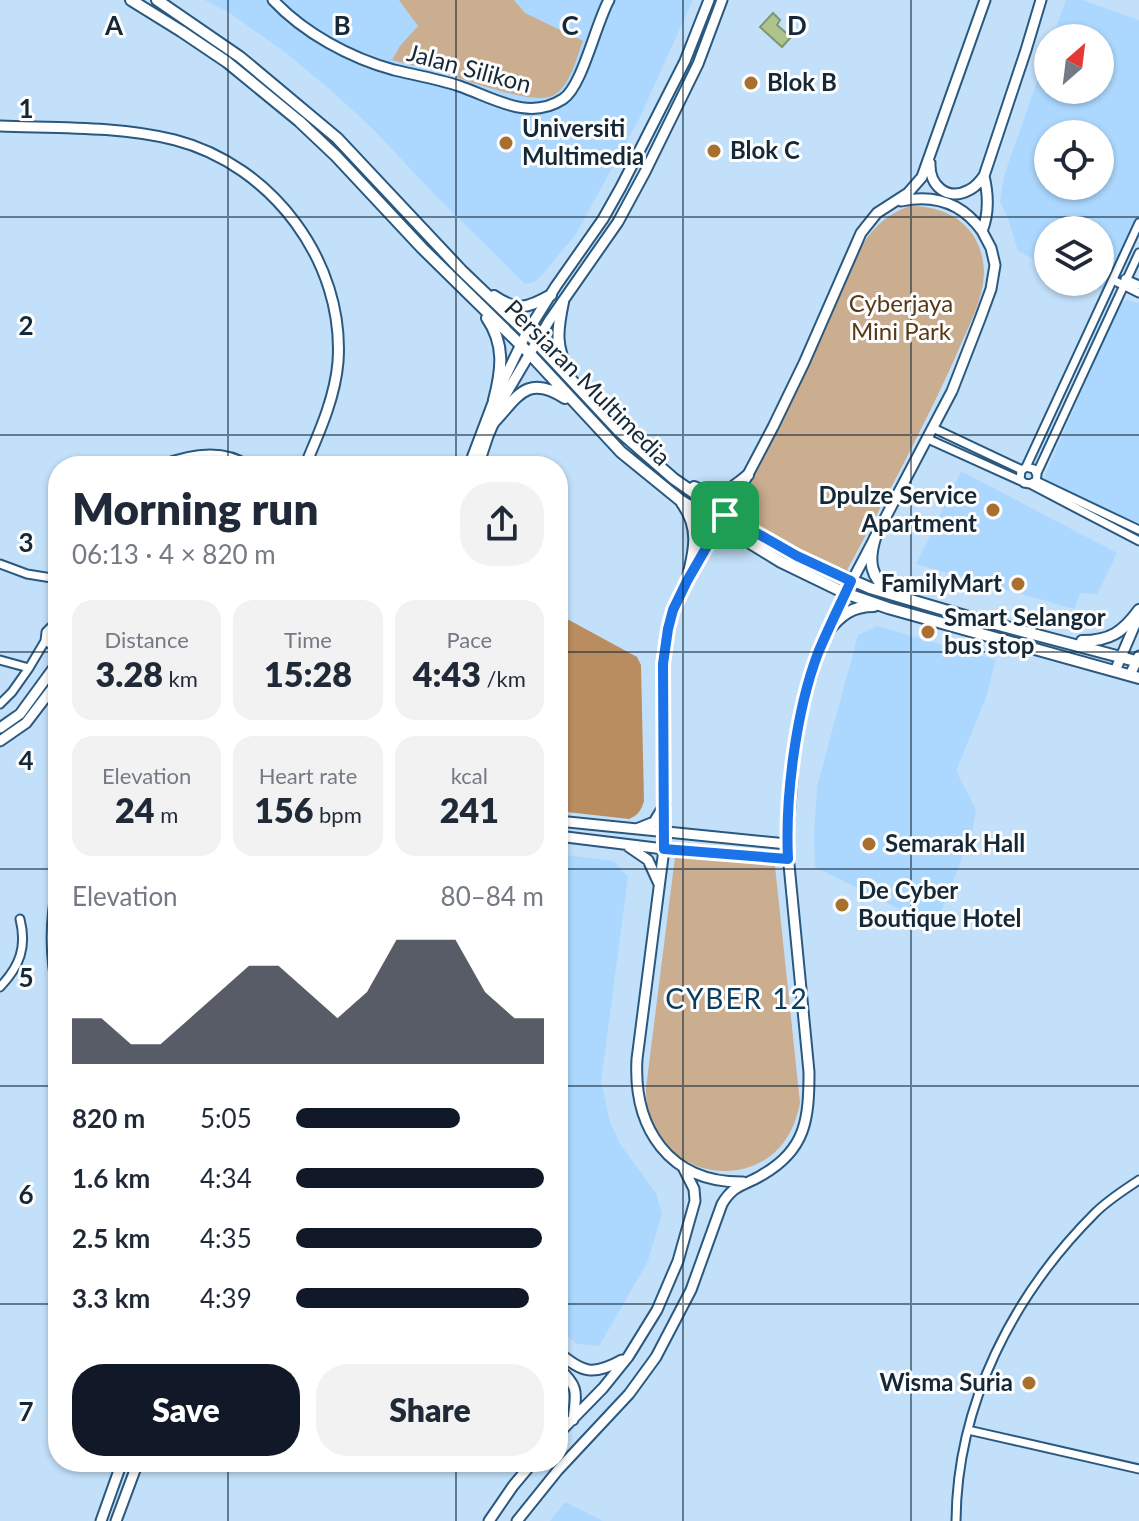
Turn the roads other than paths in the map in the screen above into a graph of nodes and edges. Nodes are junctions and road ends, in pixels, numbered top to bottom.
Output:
1 (131, 0) edge
2 (157, 0) edge
3 (273, 0) edge
4 (609, 0) edge
5 (709, 0) edge
6 (722, 0) edge
7 (985, 0) edge
8 (1041, 0) edge
9 (0, 126) edge
10 (935, 141) junction
11 (984, 176) junction
12 (894, 202) junction
13 (1139, 223) edge
14 (982, 231) junction
15 (1139, 253) edge
16 (461, 270) junction
17 (1114, 277) joint
18 (1125, 282) junction
19 (1139, 285) edge
20 (463, 288) junction
21 (1139, 293) edge
22 (551, 295) junction
23 (1105, 296) edge
24 (563, 302) junction
25 (526, 334) junction
26 (1087, 336) junction
27 (1098, 341) junction
28 (536, 342) junction
29 (521, 345) junction
30 (530, 354) junction
31 (1069, 377) junction
32 (1080, 381) junction
33 (585, 395) junction
34 (1058, 399) junction
35 (494, 400) junction
36 (574, 403) junction
37 (1069, 404) junction
38 (493, 423) junction
39 (933, 428) junction
40 (619, 431) junction
41 (928, 439) junction
42 (188, 456) edge
43 (215, 456) edge
44 (309, 456) edge
45 (473, 456) edge
46 (481, 456) edge
47 (1024, 469) junction
48 (748, 475) junction
49 (1034, 479) junction
50 (1021, 481) junction
51 (680, 500) junction
52 (725, 515) junction
53 (719, 525) junction
54 (1139, 530) edge
55 (875, 538) junction
56 (1139, 541) edge
57 (0, 564) edge
58 (48, 577) edge
59 (687, 581) junction
60 (851, 581) junction
61 (845, 593) junction
62 (897, 597) junction
63 (888, 608) junction
64 (1139, 613) edge
65 (48, 631) edge
66 (828, 631) junction
67 (1052, 638) junction
68 (45, 641) junction
69 (48, 643) edge
70 (1121, 656) junction
71 (1138, 659) edge
72 (0, 660) edge
73 (29, 668) junction
74 (1115, 671) junction
75 (48, 676) edge
76 (1135, 676) edge
77 (48, 694) edge
78 (0, 704) edge
79 (0, 728) edge
80 (0, 741) edge
81 (665, 803) junction
82 (568, 822) edge
83 (631, 829) junction
84 (666, 833) junction
85 (568, 837) edge
86 (614, 843) junction
87 (787, 844) junction
88 (664, 849) junction
89 (788, 859) junction
90 (660, 887) junction
91 (20, 919) dead end
92 (0, 987) edge
93 (681, 1164) junction
94 (1139, 1180) edge
95 (746, 1182) junction
96 (628, 1357) junction
97 (568, 1360) edge
98 (568, 1378) edge
99 (573, 1420) junction
100 (568, 1425) edge
101 (968, 1430) junction
102 (568, 1460) edge
103 (1139, 1469) edge
104 (118, 1472) edge
105 (134, 1472) edge
106 (525, 1472) edge
107 (557, 1472) edge
108 (101, 1521) edge
109 (116, 1521) edge
110 (489, 1521) edge
111 (517, 1521) edge
112 (956, 1521) edge

1 - 20 main road, Persiaran Multimedia
2 - 16 main road, Persiaran Multimedia
3 - 4 main road, Jalan Silikon
5 - 22 main road
6 - 24 main road
7 - 10 main road
8 - 11 main road
9 - 44 main road
10 - 11 main road
10 - 12 main road
11 - 14 main road
12 - 14 main road
12 - 48 main road
13 - 17 street
14 - 39 main road
15 - 18 street
16 - 22 main road
16 - 25 main road, Persiaran Multimedia
17 - 18 street
18 - 19 street
18 - 21 street
18 - 27 street
20 - 29 main road, Persiaran Multimedia
20 - 35 main road
22 - 25 main road
23 - 26 street
24 - 28 main road
24 - 33 main road
25 - 28 main road, Persiaran Multimedia
25 - 29 main road
26 - 27 street
26 - 31 street
27 - 32 street
28 - 30 main road
28 - 33 main road, Persiaran Multimedia
29 - 30 main road, Persiaran Multimedia
29 - 35 main road
30 - 36 main road, Persiaran Multimedia
30 - 38 main road
31 - 32 street
31 - 34 street
32 - 37 street
33 - 40 main road, Persiaran Multimedia
34 - 37 street
34 - 47 street
35 - 45 main road
36 - 38 main road
36 - 51 main road, Persiaran Multimedia
37 - 49 street
38 - 46 main road
39 - 41 main road
39 - 47 street
40 - 48 main road
40 - 52 main road, Persiaran Multimedia
41 - 50 street
41 - 55 main road
42 - 43 main road
47 - 49 street
47 - 50 street
48 - 52 main road
49 - 50 street
49 - 54 street
49 - 56 street
51 - 53 main road, Persiaran Multimedia
51 - 59 main road
52 - 53 main road
52 - 60 main road, Persiaran Multimedia
53 - 59 main road
53 - 61 main road, Persiaran Multimedia
55 - 60 main road
55 - 62 main road
57 - 58 street
59 - 81 main road
60 - 61 main road
60 - 62 main road, Persiaran Multimedia
61 - 63 main road, Persiaran Multimedia
61 - 66 main road
62 - 67 main road, Persiaran Multimedia
63 - 66 main road
63 - 74 main road, Persiaran Multimedia
64 - 67 main road
64 - 70 main road
65 - 68 street
66 - 87 main road
67 - 70 main road, Persiaran Multimedia
68 - 69 street
68 - 73 street
70 - 71 main road, Persiaran Multimedia
70 - 74 main road
71 - 76 main road
72 - 73 street
73 - 78 street
74 - 76 main road, Persiaran Multimedia
75 - 79 main road
77 - 80 main road
81 - 83 main road
81 - 84 main road
82 - 83 main road
83 - 84 main road
84 - 87 main road
84 - 88 main road
85 - 86 main road
86 - 88 main road
86 - 90 main road
87 - 89 main road
88 - 89 main road
88 - 90 main road
89 - 95 main road
90 - 93 main road
91 - 92 street
93 - 95 main road
93 - 96 main road
94 - 101 street
95 - 102 main road
96 - 97 main road
96 - 99 main road
98 - 99 main road
99 - 100 main road
101 - 103 street
101 - 112 street
104 - 108 main road
105 - 109 main road
106 - 110 main road
107 - 111 main road

